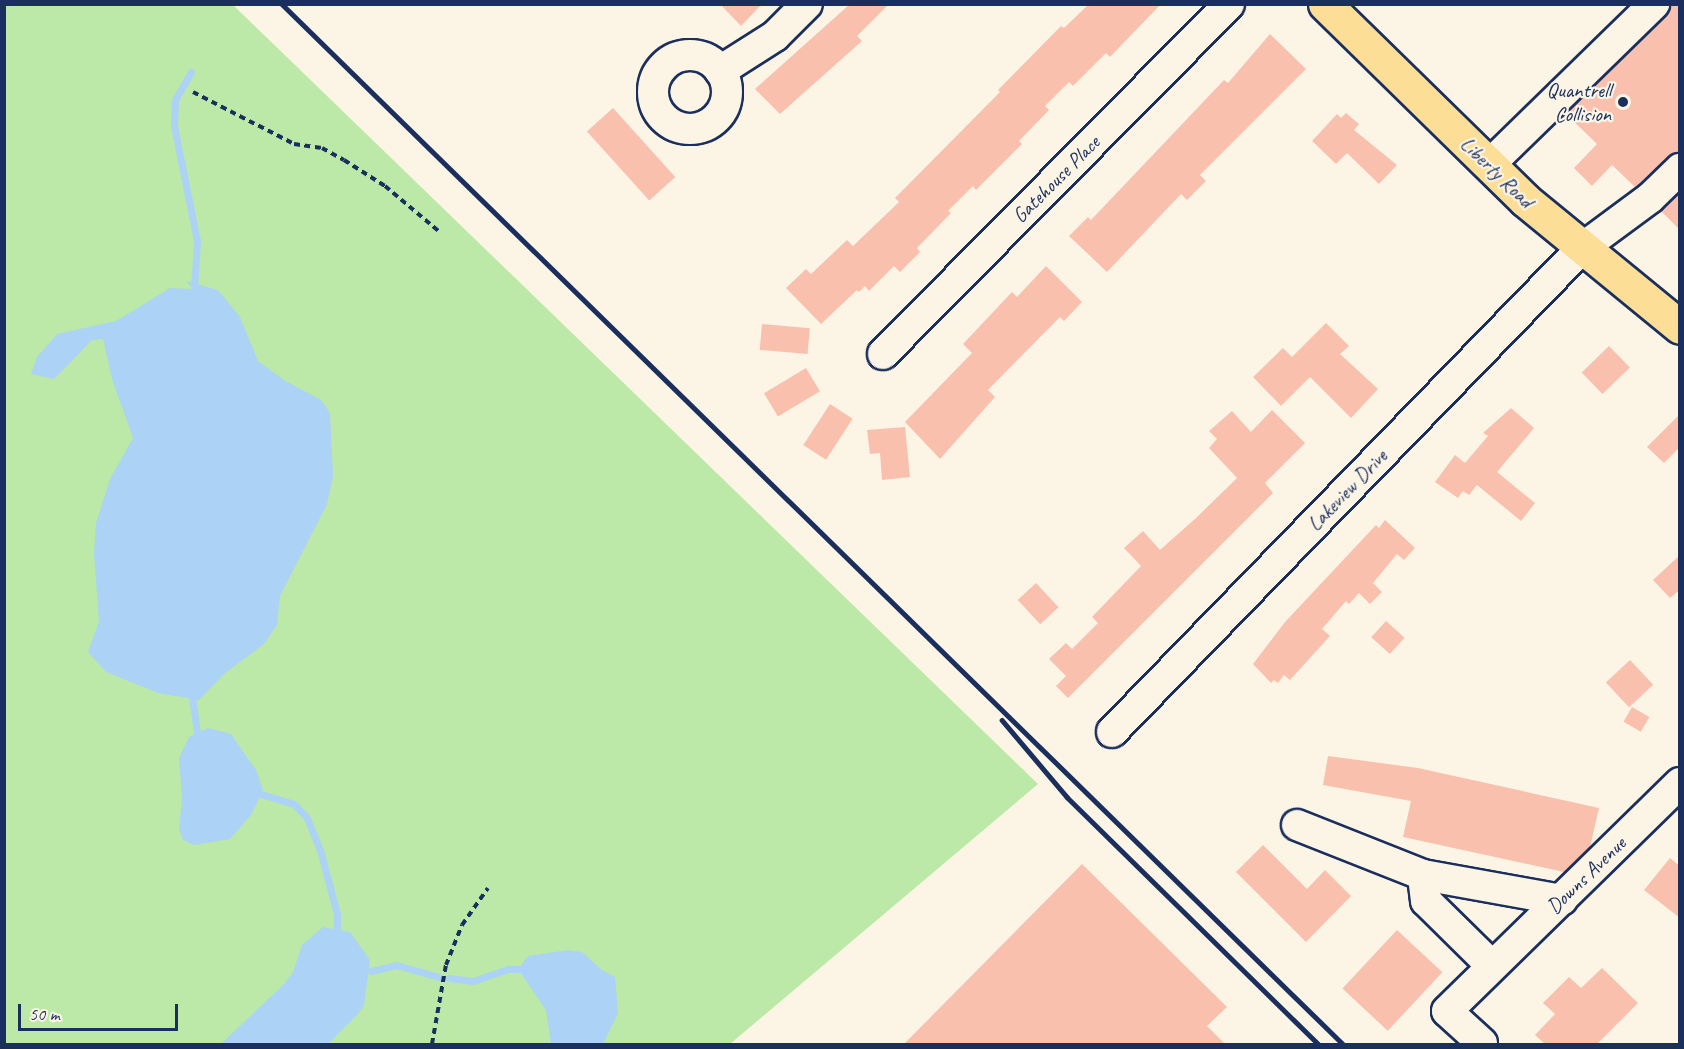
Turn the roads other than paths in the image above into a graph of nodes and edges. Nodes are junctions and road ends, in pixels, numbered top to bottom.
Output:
1 (807, 4) edge
2 (1229, 4) edge
3 (1325, 4) edge
4 (1654, 4) edge
5 (720, 71) dead end
6 (1489, 165) junction
7 (1680, 169) edge
8 (1581, 249) junction
9 (1680, 327) edge
10 (883, 354) dead end
11 (1112, 732) dead end
12 (1680, 783) edge
13 (1297, 825) dead end
14 (1424, 874) junction
15 (1562, 900) junction
16 (1491, 965) junction
17 (1482, 1043) edge

1 - 5 street
2 - 10 street, Gatehouse Place
3 - 6 main road, Liberty Road
4 - 6 street
6 - 8 main road, Liberty Road
7 - 8 street, Lakeview Drive
8 - 9 main road, Liberty Road
8 - 11 street, Lakeview Drive
12 - 15 street, Downs Avenue
13 - 14 street
14 - 15 street
14 - 16 street
15 - 16 street, Downs Avenue
16 - 17 street, Downs Avenue

